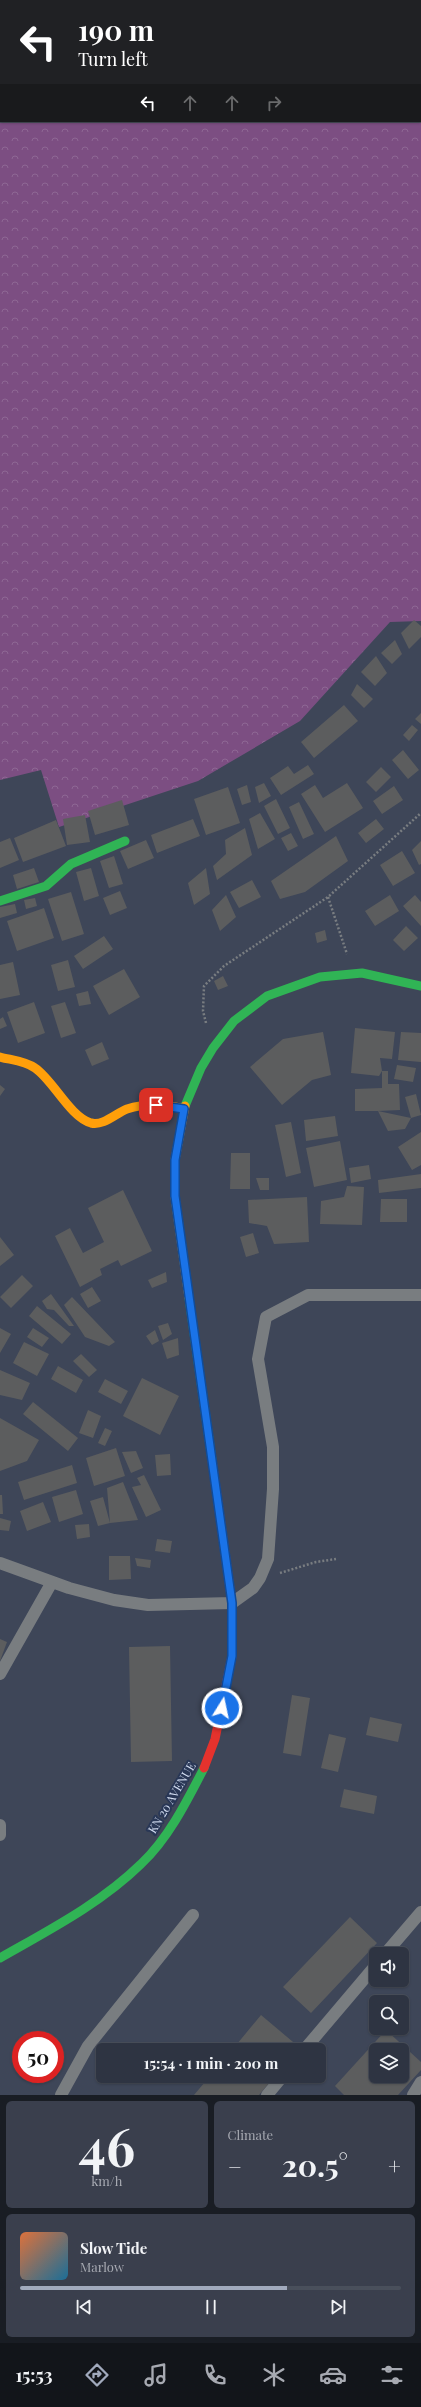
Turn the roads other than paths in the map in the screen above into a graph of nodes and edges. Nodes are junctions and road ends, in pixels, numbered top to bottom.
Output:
1 (125, 841) dead end
2 (0, 901) edge
3 (421, 986) edge
4 (0, 1057) edge
5 (184, 1109) junction
6 (421, 1295) edge
7 (0, 1563) edge
8 (52, 1582) junction
9 (232, 1603) junction
10 (0, 1674) edge
11 (0, 1825) edge
12 (0, 1835) edge
13 (421, 1912) edge
14 (193, 1915) dead end
15 (391, 1947) edge
16 (0, 1958) edge
17 (369, 1973) edge
18 (310, 2043) edge
19 (421, 2082) edge
20 (277, 2083) edge
21 (61, 2095) edge
22 (267, 2095) edge
23 (413, 2095) edge

1 - 2 main road
3 - 5 main road, KN 20 AVENUE
4 - 5 main road
5 - 9 main road, KN 20 AVENUE
6 - 9 lane
7 - 8 lane
8 - 9 lane
8 - 10 lane
9 - 16 main road, KN 20 AVENUE
11 - 12 lane
13 - 15 lane
14 - 21 lane
17 - 18 lane
19 - 23 lane
20 - 22 lane

